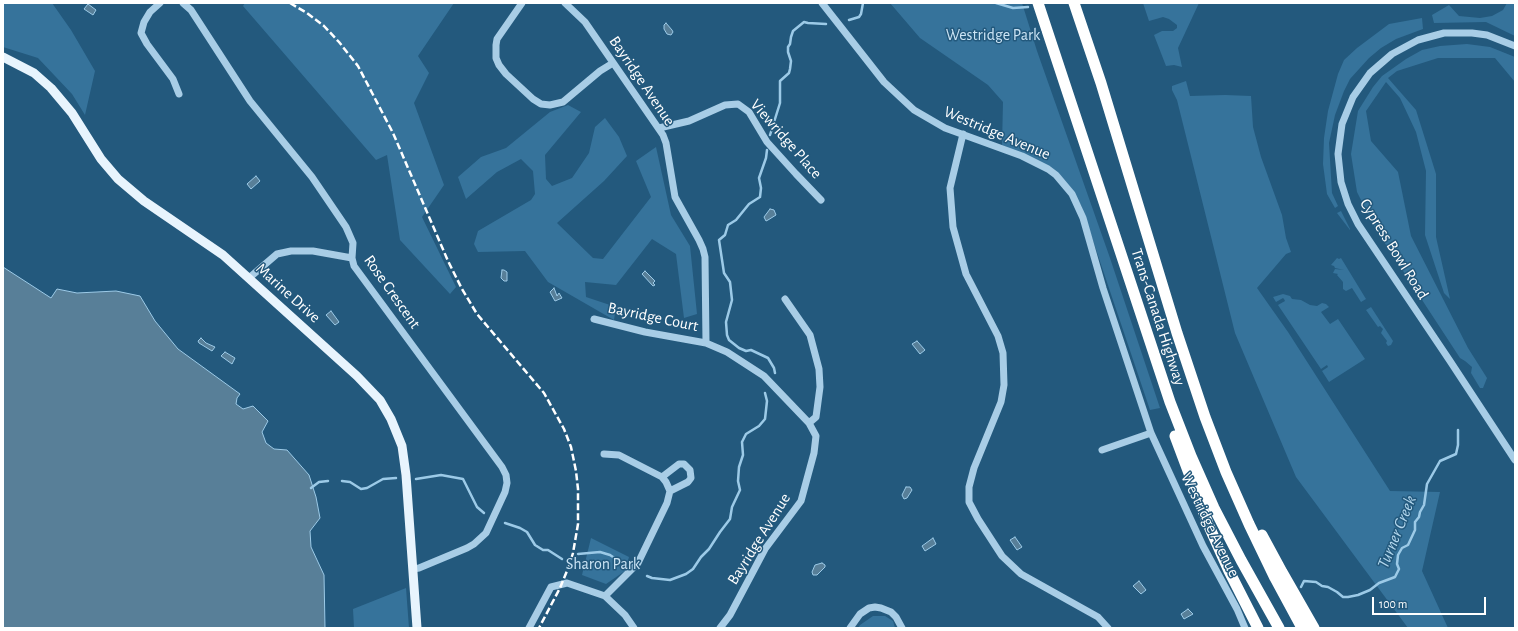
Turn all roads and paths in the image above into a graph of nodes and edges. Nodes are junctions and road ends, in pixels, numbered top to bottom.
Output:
1 (160, 3) edge
2 (183, 3) edge
3 (522, 3) edge
4 (565, 3) edge
5 (822, 3) edge
6 (1038, 3) edge
7 (1074, 3) edge
8 (1515, 46) edge
9 (3, 57) edge
10 (613, 63) junction
11 (180, 94) dead end
12 (659, 128) junction
13 (963, 134) junction
14 (821, 200) dead end
15 (352, 258) junction
16 (249, 278) junction
17 (785, 299) dead end
18 (594, 319) dead end
19 (706, 343) junction
20 (1159, 373) junction
21 (809, 423) junction
22 (1151, 433) junction
23 (1216, 446) junction
24 (1102, 450) dead end
25 (604, 454) dead end
26 (1515, 460) edge
27 (662, 477) junction
28 (670, 491) junction
29 (413, 573) junction
30 (605, 596) junction
31 (417, 628) edge
32 (529, 628) edge
33 (634, 628) edge
34 (720, 628) edge
35 (850, 628) edge
36 (902, 628) edge
37 (1108, 628) edge
38 (1245, 628) edge
39 (1258, 628) edge
40 (1279, 628) edge
41 (1302, 628) edge
42 (1314, 628) edge

1 - 11 street
2 - 15 street, Rose Crescent
3 - 10 street
4 - 10 street, Bayridge Avenue
5 - 13 street, Westridge Avenue
6 - 20 highway, Trans-Canada Highway
7 - 23 highway, Trans-Canada Highway
8 - 26 street, Cypress Bowl Road
9 - 16 main road, Marine Drive
10 - 12 street, Bayridge Avenue
12 - 14 street, Viewridge Place
12 - 19 street, Bayridge Avenue
13 - 22 street, Westridge Avenue
13 - 37 street
15 - 16 street
15 - 29 street, Rose Crescent
16 - 29 main road, Marine Drive
17 - 21 street
18 - 19 street, Bayridge Court
19 - 21 street, Bayridge Avenue
20 - 39 highway
20 - 40 highway, Trans-Canada Highway
21 - 34 street, Bayridge Avenue
22 - 24 street
22 - 38 street, Westridge Avenue
23 - 41 highway, Trans-Canada Highway
23 - 42 highway
25 - 27 street
27 - 28 street
27 - 28 street
28 - 30 street
29 - 31 main road, Marine Drive
30 - 32 street
30 - 33 street
35 - 36 street

